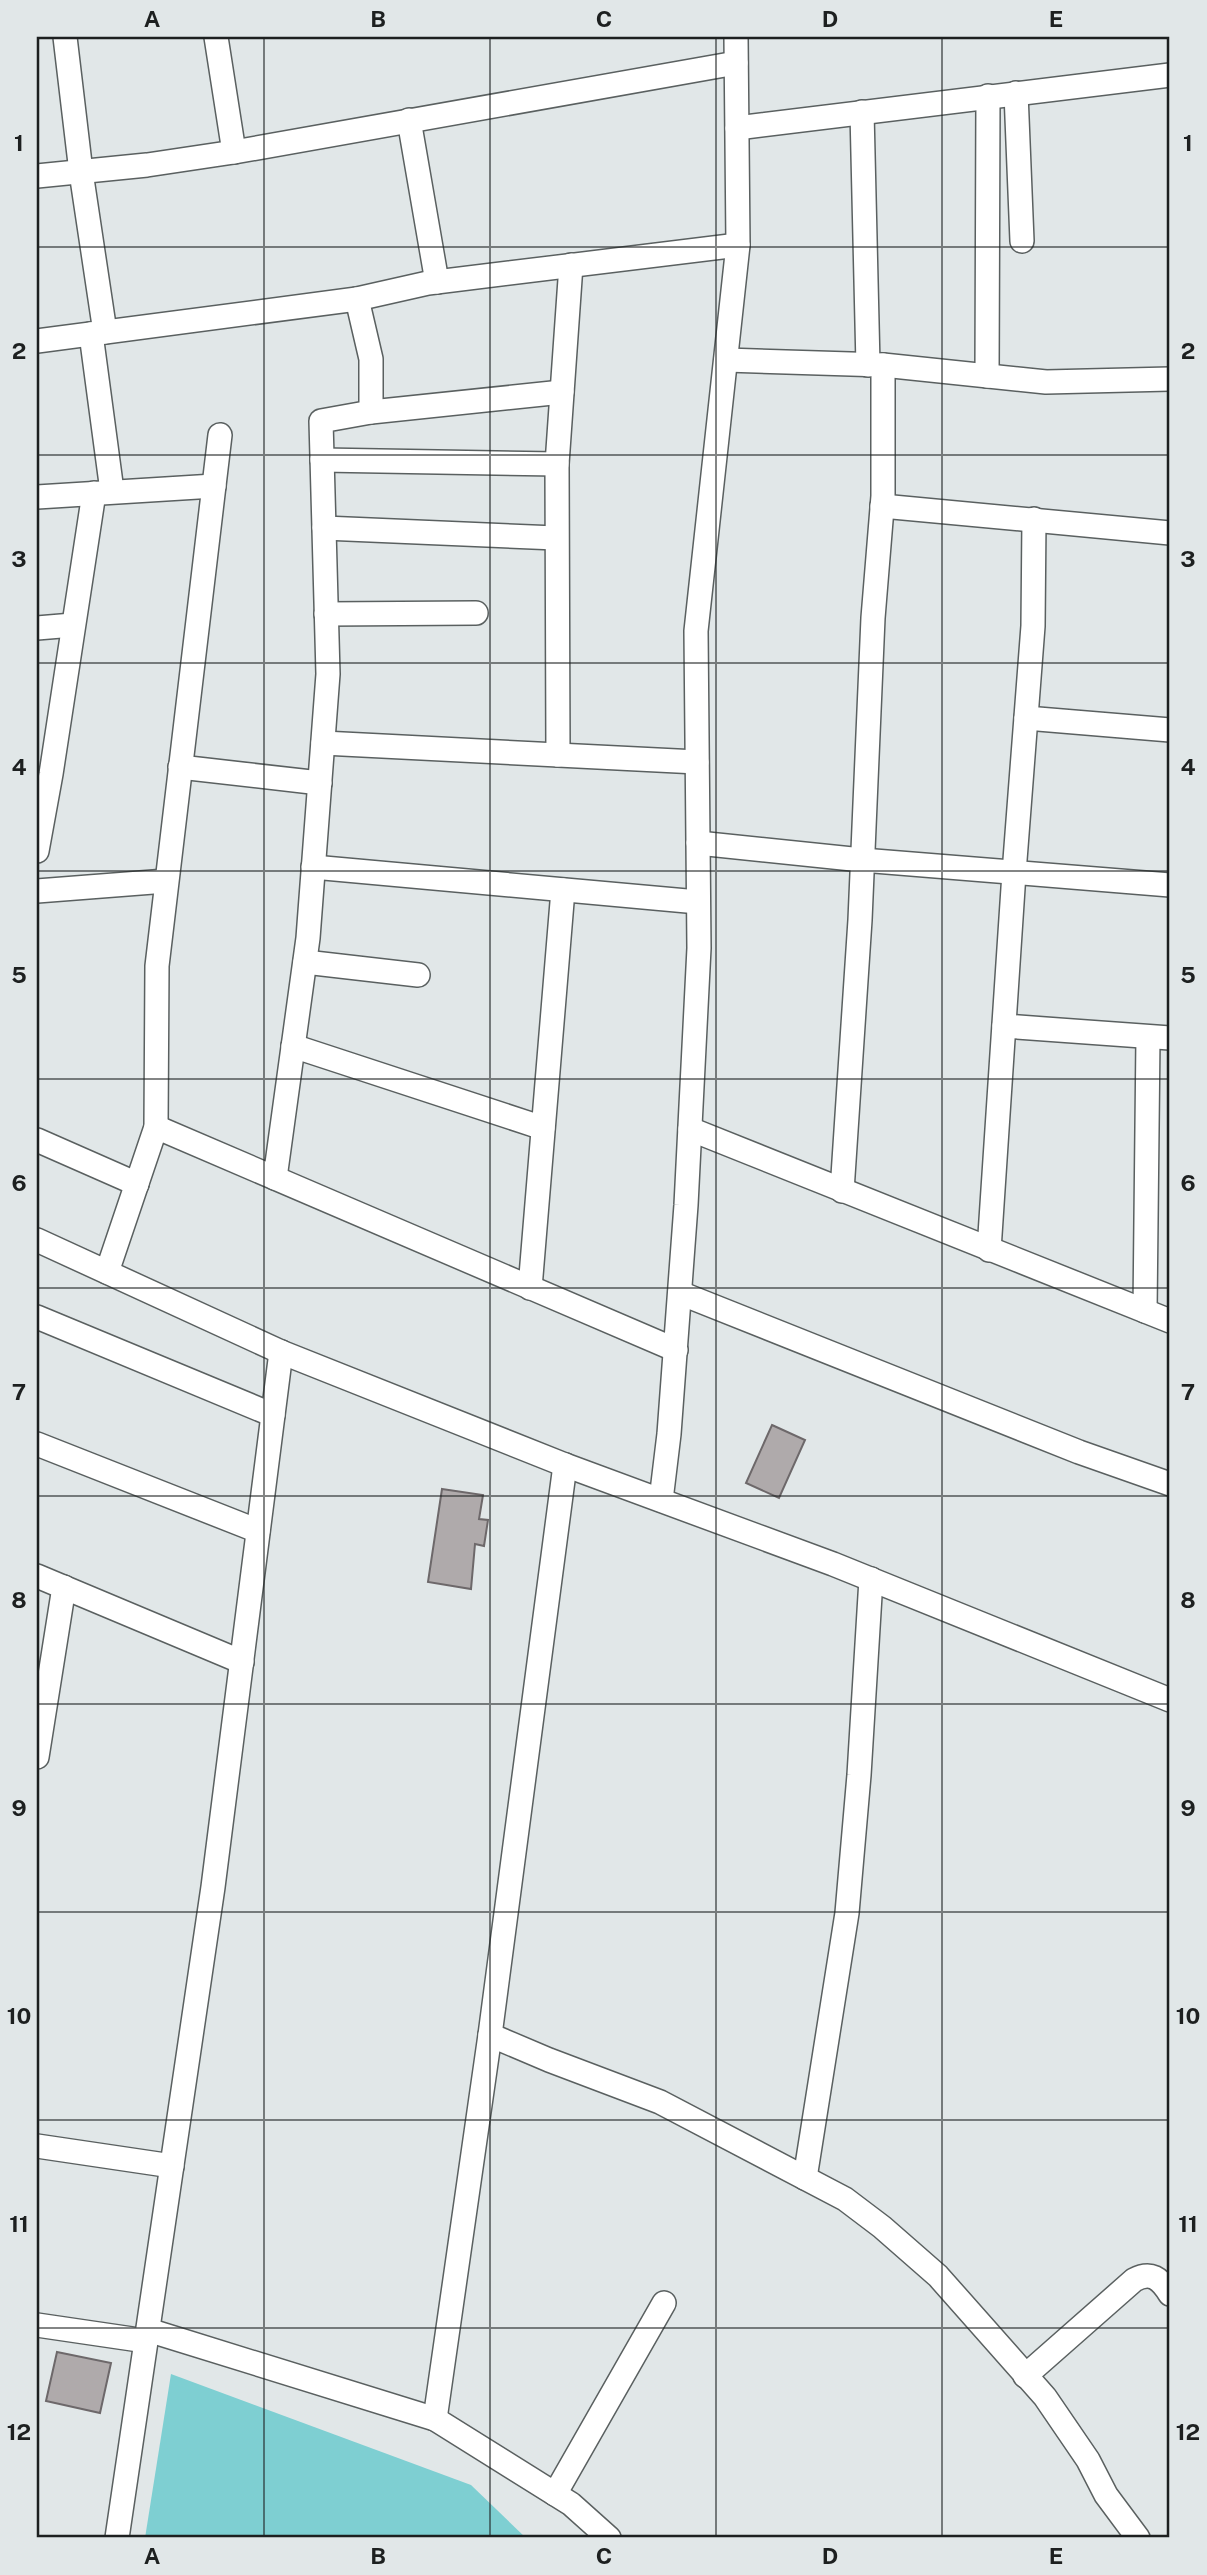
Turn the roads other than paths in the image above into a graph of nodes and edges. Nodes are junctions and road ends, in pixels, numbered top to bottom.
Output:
1 (65, 37) edge
2 (216, 37) edge
3 (736, 37) edge
4 (736, 63) junction
5 (1170, 75) edge
6 (1016, 93) junction
7 (988, 96) junction
8 (862, 112) junction
9 (410, 120) junction
10 (737, 128) junction
11 (234, 152) junction
12 (81, 172) junction
13 (37, 176) edge
14 (1022, 241) dead end
15 (738, 245) junction
16 (571, 265) junction
17 (437, 282) junction
18 (357, 299) junction
19 (98, 333) junction
20 (37, 341) edge
21 (726, 359) junction
22 (876, 365) junction
23 (987, 376) junction
24 (1170, 379) edge
25 (562, 392) junction
26 (372, 412) junction
27 (220, 435) dead end
28 (323, 460) junction
29 (557, 464) junction
30 (214, 486) junction
31 (103, 492) junction
32 (37, 497) edge
33 (881, 506) junction
34 (1034, 519) junction
35 (324, 528) junction
36 (1170, 533) edge
37 (556, 538) junction
38 (476, 613) dead end
39 (326, 614) junction
40 (73, 625) junction
41 (37, 628) edge
42 (1026, 718) junction
43 (1170, 730) edge
44 (323, 743) junction
45 (558, 755) junction
46 (697, 762) junction
47 (180, 766) junction
48 (44, 774) edge
49 (320, 783) junction
50 (698, 844) junction
51 (37, 851) edge
52 (862, 860) junction
53 (313, 867) junction
54 (1014, 873) junction
55 (166, 881) junction
56 (1170, 885) edge
57 (564, 890) junction
58 (37, 891) edge
59 (698, 902) junction
60 (305, 962) junction
61 (418, 975) dead end
62 (1004, 1026) junction
63 (1159, 1038) edge
64 (293, 1046) junction
65 (156, 1127) junction
66 (543, 1128) junction
67 (690, 1129) junction
68 (37, 1140) edge
69 (275, 1178) junction
70 (137, 1184) junction
71 (842, 1191) junction
72 (37, 1240) edge
73 (989, 1250) junction
74 (107, 1272) junction
75 (530, 1288) junction
76 (680, 1293) junction
77 (1145, 1311) junction
78 (37, 1317) edge
79 (1170, 1321) edge
80 (676, 1350) junction
81 (281, 1352) junction
82 (273, 1415) junction
83 (37, 1444) edge
84 (565, 1465) junction
85 (1170, 1484) edge
86 (660, 1500) junction
87 (258, 1531) junction
88 (37, 1576) edge
89 (871, 1580) junction
90 (64, 1587) junction
91 (242, 1662) junction
92 (1170, 1700) edge
93 (37, 1750) edge
94 (490, 2035) junction
95 (37, 2146) edge
96 (172, 2166) junction
97 (805, 2178) junction
98 (1170, 2294) edge
99 (664, 2303) dead end
100 (37, 2326) edge
101 (147, 2336) junction
102 (1025, 2376) junction
103 (435, 2420) junction
104 (555, 2494) junction
105 (117, 2538) edge
106 (609, 2538) edge
107 (1138, 2538) edge

1 - 12 street
2 - 11 street
3 - 4 street
4 - 9 street
4 - 10 street
5 - 6 street
6 - 7 street
6 - 14 street
7 - 8 street
7 - 23 street
8 - 10 street
8 - 22 street
9 - 11 street
9 - 17 street
10 - 15 street
11 - 12 street
12 - 13 street
12 - 19 street
15 - 16 street
15 - 21 street
16 - 17 street
16 - 25 street
17 - 18 street
18 - 19 street
18 - 26 street
19 - 20 street
19 - 31 street
21 - 22 street
21 - 46 street
22 - 23 street
22 - 33 street
23 - 24 street
25 - 26 street
25 - 29 street
26 - 28 street
27 - 30 street
28 - 29 street
28 - 35 street
29 - 37 street
30 - 31 street
30 - 47 street
31 - 32 street
31 - 40 street
33 - 34 street
33 - 52 street
34 - 36 street
34 - 42 street
35 - 37 street
35 - 39 street
37 - 45 street
38 - 39 street
39 - 44 street
40 - 41 street
40 - 48 street
42 - 43 street
42 - 54 street
44 - 45 street
44 - 49 street
45 - 46 street
46 - 50 street
47 - 49 street
47 - 55 street
48 - 51 street
49 - 53 street
50 - 52 street
50 - 59 street
52 - 54 street
52 - 71 street
53 - 57 street
53 - 60 street
54 - 56 street
54 - 62 street
55 - 58 street
55 - 65 street
57 - 59 street
57 - 66 street
59 - 67 street
60 - 61 street
60 - 64 street
62 - 63 street
62 - 73 street
63 - 77 street
64 - 66 street
64 - 69 street
65 - 69 street
65 - 70 street
66 - 75 street
67 - 71 street
67 - 76 street
68 - 70 street
69 - 75 street
70 - 74 street
71 - 73 street
72 - 74 street
73 - 77 street
74 - 81 street
75 - 80 street
76 - 80 street
76 - 85 street
77 - 79 street
78 - 82 street
80 - 86 street
81 - 82 street
81 - 84 street
82 - 87 street
83 - 87 street
84 - 86 street
84 - 94 street
86 - 89 street
87 - 91 street
88 - 90 street
89 - 92 street
89 - 97 street
90 - 91 street
90 - 93 street
91 - 96 street
94 - 97 street
94 - 103 street
95 - 96 street
96 - 101 street
97 - 102 street
98 - 102 street
99 - 104 street
100 - 101 street
101 - 103 street
101 - 105 street
102 - 107 street
103 - 104 street
104 - 106 street

